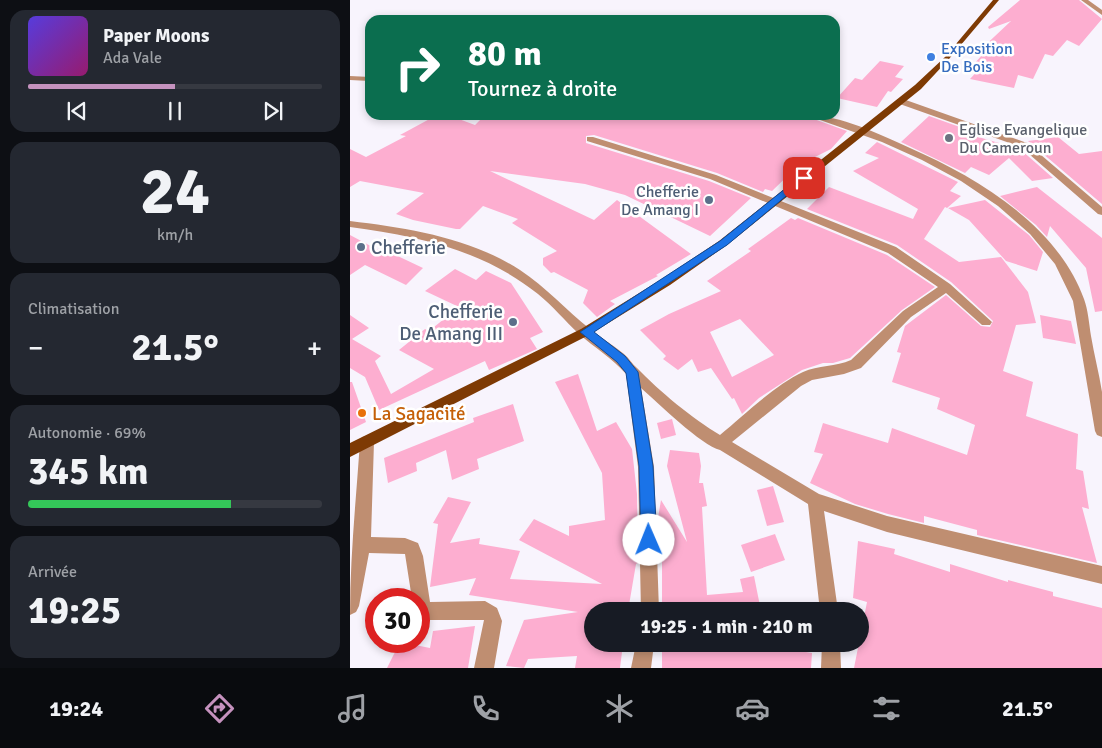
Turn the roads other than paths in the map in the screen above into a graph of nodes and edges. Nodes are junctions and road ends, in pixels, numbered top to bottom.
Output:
1 (996, 0) edge
2 (1084, 0) edge
3 (1102, 13) edge
4 (350, 78) edge
5 (365, 79) edge
6 (900, 101) junction
7 (827, 120) edge
8 (862, 130) junction
9 (590, 139) dead end
10 (775, 202) junction
11 (1102, 212) edge
12 (350, 224) edge
13 (946, 287) junction
14 (986, 322) dead end
15 (585, 332) junction
16 (632, 372) junction
17 (1102, 431) edge
18 (367, 442) junction
19 (719, 444) junction
20 (350, 450) edge
21 (815, 500) junction
22 (362, 545) junction
23 (1102, 575) edge
24 (650, 602) edge
25 (827, 602) edge
26 (350, 606) edge
27 (644, 652) edge
28 (831, 652) edge
29 (484, 668) edge
30 (641, 668) edge
31 (831, 668) edge

1 - 6 main road
2 - 3 street
4 - 5 street
6 - 8 main road
6 - 11 street
7 - 8 street
8 - 10 main road
8 - 17 street
9 - 10 street
10 - 13 street
10 - 15 main road
12 - 15 street
13 - 14 street
13 - 19 street
15 - 16 street
15 - 18 main road
16 - 19 street
16 - 24 street
18 - 20 main road
18 - 22 street
19 - 21 street
21 - 23 street
21 - 25 street
22 - 26 street
22 - 29 street
27 - 30 street
28 - 31 street

